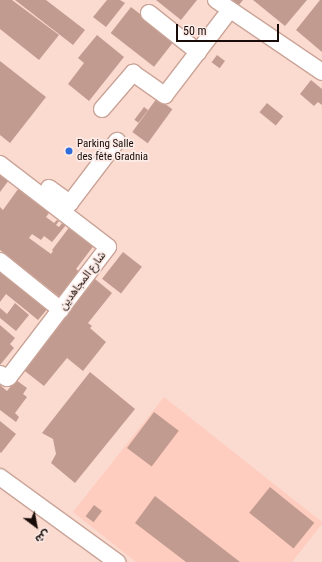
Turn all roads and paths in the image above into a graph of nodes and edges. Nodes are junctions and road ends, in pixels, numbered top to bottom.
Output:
1 (216, 0) edge
2 (230, 10) junction
3 (149, 13) dead end
4 (198, 52) junction
5 (322, 72) edge
6 (102, 109) dead end
7 (117, 141) dead end
8 (0, 155) edge
9 (0, 164) edge
10 (0, 262) edge
11 (61, 310) junction
12 (0, 374) edge
13 (0, 477) edge
14 (117, 562) edge

1 - 2 street
2 - 4 street
2 - 5 street
3 - 4 street
4 - 6 street
7 - 8 street
9 - 11 street, شارع المجاهدين
10 - 11 street
11 - 12 street, شارع المجاهدين
13 - 14 street

